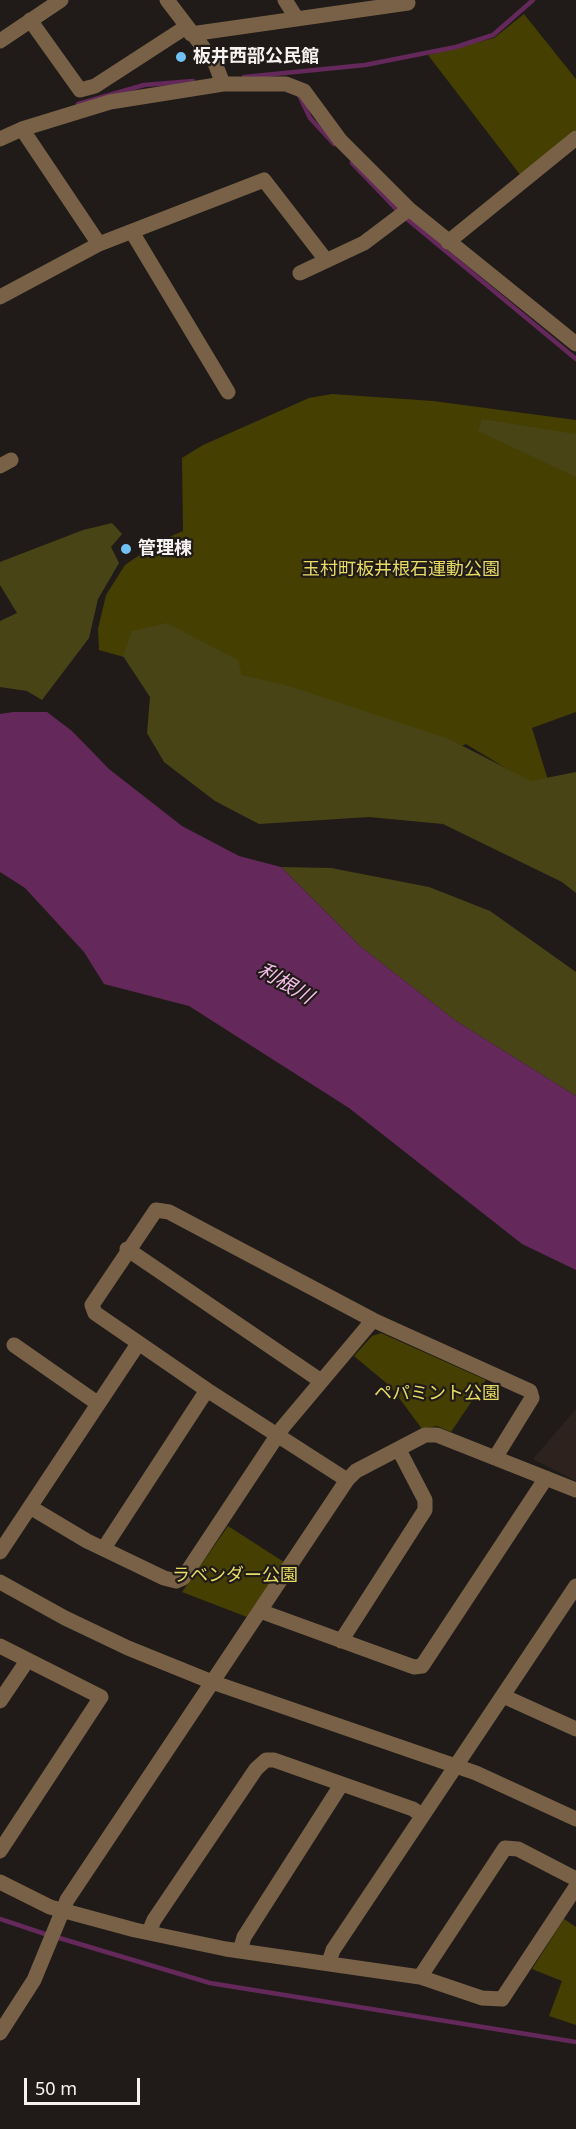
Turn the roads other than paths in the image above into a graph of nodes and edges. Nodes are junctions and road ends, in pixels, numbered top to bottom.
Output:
1 (61, 0) edge
2 (167, 0) edge
3 (285, 0) edge
4 (408, 3) dead end
5 (347, 6) edge
6 (297, 19) junction
7 (30, 20) junction
8 (188, 31) junction
9 (0, 41) edge
10 (223, 84) junction
11 (22, 129) junction
12 (576, 138) edge
13 (0, 139) edge
14 (409, 209) junction
15 (132, 232) junction
16 (448, 242) junction
17 (99, 244) junction
18 (326, 260) junction
19 (300, 273) dead end
20 (0, 297) edge
21 (576, 344) edge
22 (228, 392) dead end
23 (127, 1249) junction
24 (373, 1320) junction
25 (138, 1344) junction
26 (14, 1345) dead end
27 (321, 1381) junction
28 (207, 1390) junction
29 (97, 1403) junction
30 (277, 1436) junction
31 (399, 1450) junction
32 (495, 1458) junction
33 (546, 1478) junction
34 (347, 1480) junction
35 (576, 1490) edge
36 (30, 1507) junction
37 (104, 1548) junction
38 (0, 1552) edge
39 (0, 1582) edge
40 (576, 1586) edge
41 (260, 1611) junction
42 (341, 1641) junction
43 (0, 1646) edge
44 (27, 1661) junction
45 (212, 1682) junction
46 (503, 1696) junction
47 (0, 1701) edge
48 (576, 1729) edge
49 (455, 1765) junction
50 (341, 1785) junction
51 (422, 1815) junction
52 (576, 1819) edge
53 (0, 1851) edge
54 (576, 1879) edge
55 (0, 1882) edge
56 (576, 1887) edge
57 (61, 1911) junction
58 (149, 1932) junction
59 (240, 1951) junction
60 (329, 1962) junction
61 (420, 1977) junction
62 (0, 2033) edge

1 - 7 street
2 - 8 street
3 - 6 street
4 - 5 street
5 - 6 street
6 - 8 street
7 - 8 street
7 - 9 street
8 - 10 street
10 - 11 street
10 - 14 street
11 - 13 street
11 - 17 street
12 - 16 street
14 - 16 street
14 - 18 street
15 - 17 street
15 - 18 street
15 - 22 street
16 - 21 street
17 - 20 street
18 - 19 street
23 - 24 street
23 - 25 street
23 - 27 street
24 - 27 street
24 - 32 street
25 - 28 street
25 - 29 street
26 - 29 street
27 - 30 street
28 - 30 street
28 - 37 street
29 - 36 street
30 - 34 street
30 - 37 street
31 - 32 street
31 - 34 street
31 - 42 street
32 - 33 street
33 - 35 street
33 - 42 street
34 - 41 street
36 - 37 street
36 - 38 street
39 - 45 street
40 - 46 street
41 - 42 street
41 - 45 street
43 - 44 street
44 - 47 street
44 - 53 street
45 - 49 street
45 - 57 street
46 - 48 street
46 - 49 street
49 - 51 street
49 - 52 street
50 - 51 street
50 - 58 street
50 - 59 street
51 - 60 street
54 - 61 street
55 - 57 street
56 - 61 street
57 - 58 street
57 - 62 street
58 - 59 street
59 - 60 street
60 - 61 street

